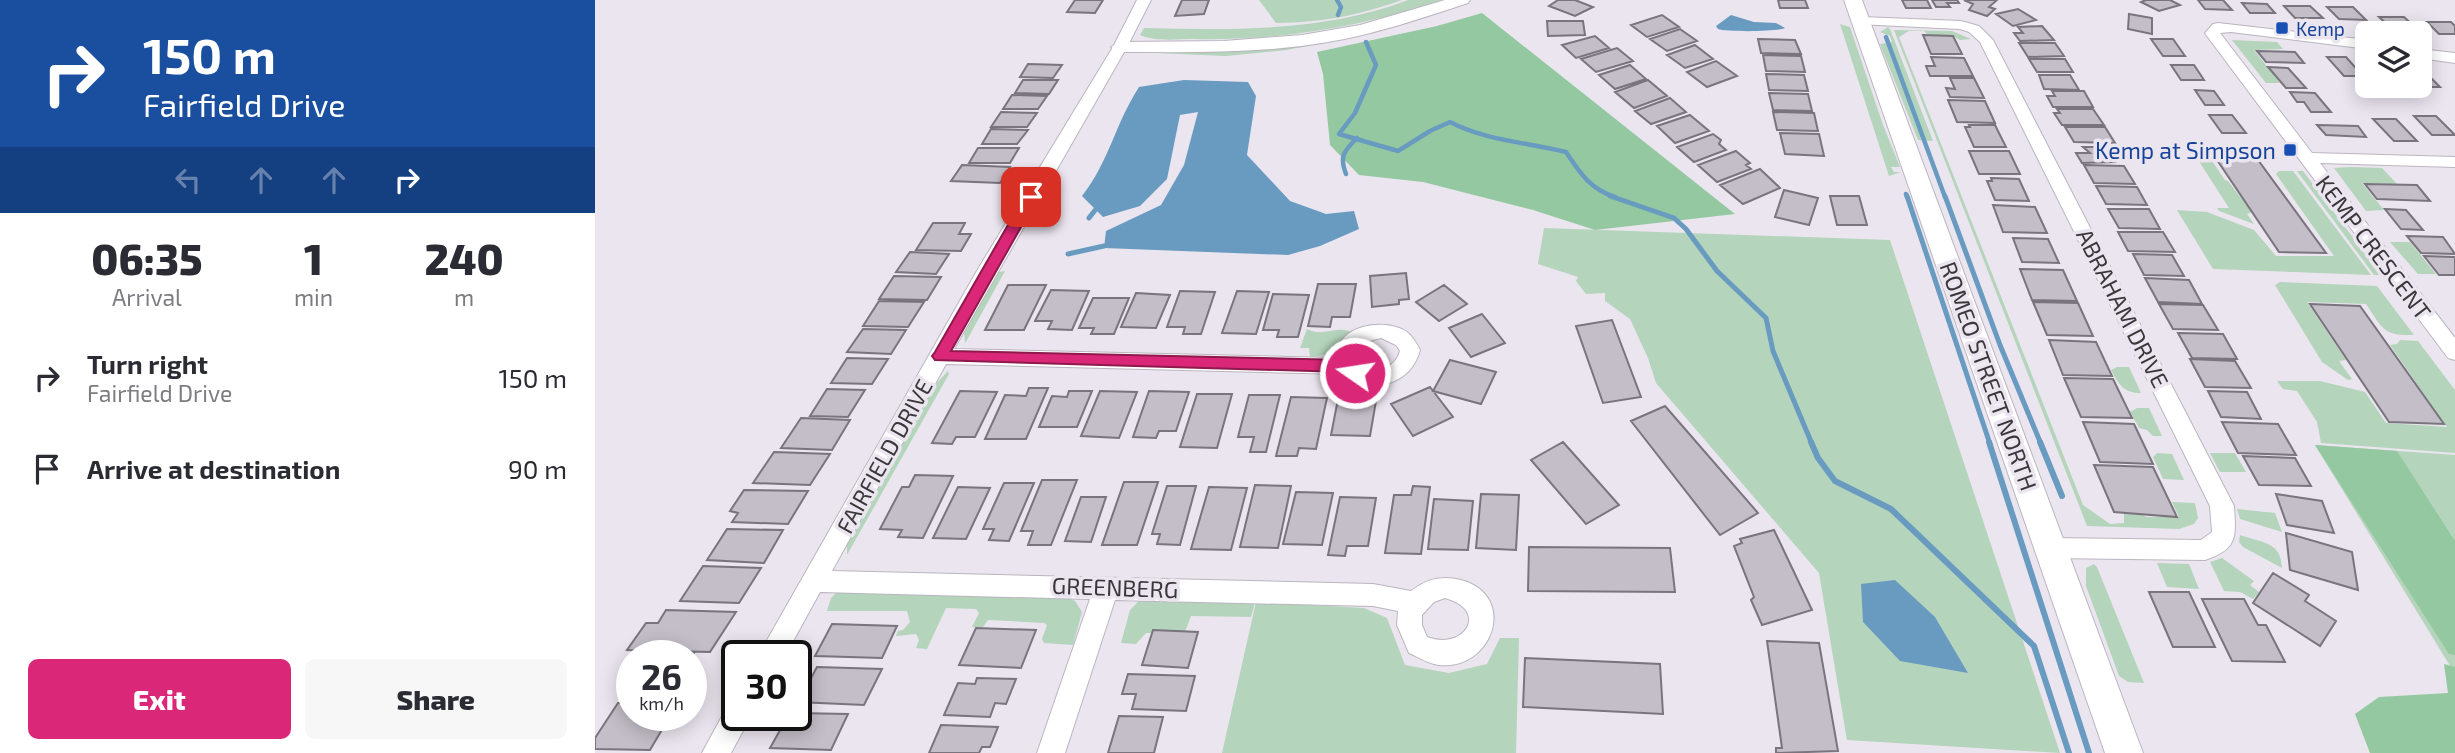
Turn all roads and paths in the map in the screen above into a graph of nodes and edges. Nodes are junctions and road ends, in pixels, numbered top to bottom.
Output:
1 (1144, 0) edge
2 (1462, 0) edge
3 (1858, 11) edge
4 (2355, 43) edge
5 (1119, 47) junction
6 (2432, 55) edge
7 (2455, 58) edge
8 (2306, 158) junction
9 (2455, 162) edge
10 (2455, 353) edge
11 (940, 356) junction
12 (1348, 366) dead end
13 (2051, 548) junction
14 (814, 581) junction
15 (1106, 589) junction
16 (1415, 603) dead end
17 (780, 640) edge
18 (728, 731) edge
19 (716, 753) edge
20 (1051, 753) edge
21 (2124, 753) edge

1 - 5 street, FAIRFIELD DRIVE
2 - 5 street
3 - 13 main road, ROMEO STREET NORTH
3 - 13 street, ABRAHAM DRIVE
4 - 8 street, KEMP CRESCENT
5 - 11 street, FAIRFIELD DRIVE
6 - 7 street
8 - 9 street
8 - 10 street, KEMP CRESCENT
11 - 12 street
11 - 14 street, FAIRFIELD DRIVE
13 - 21 main road, ROMEO STREET NORTH
14 - 15 street, GREENBERG
14 - 17 street, FAIRFIELD DRIVE
15 - 16 street, GREENBERG
15 - 20 street
18 - 19 street

